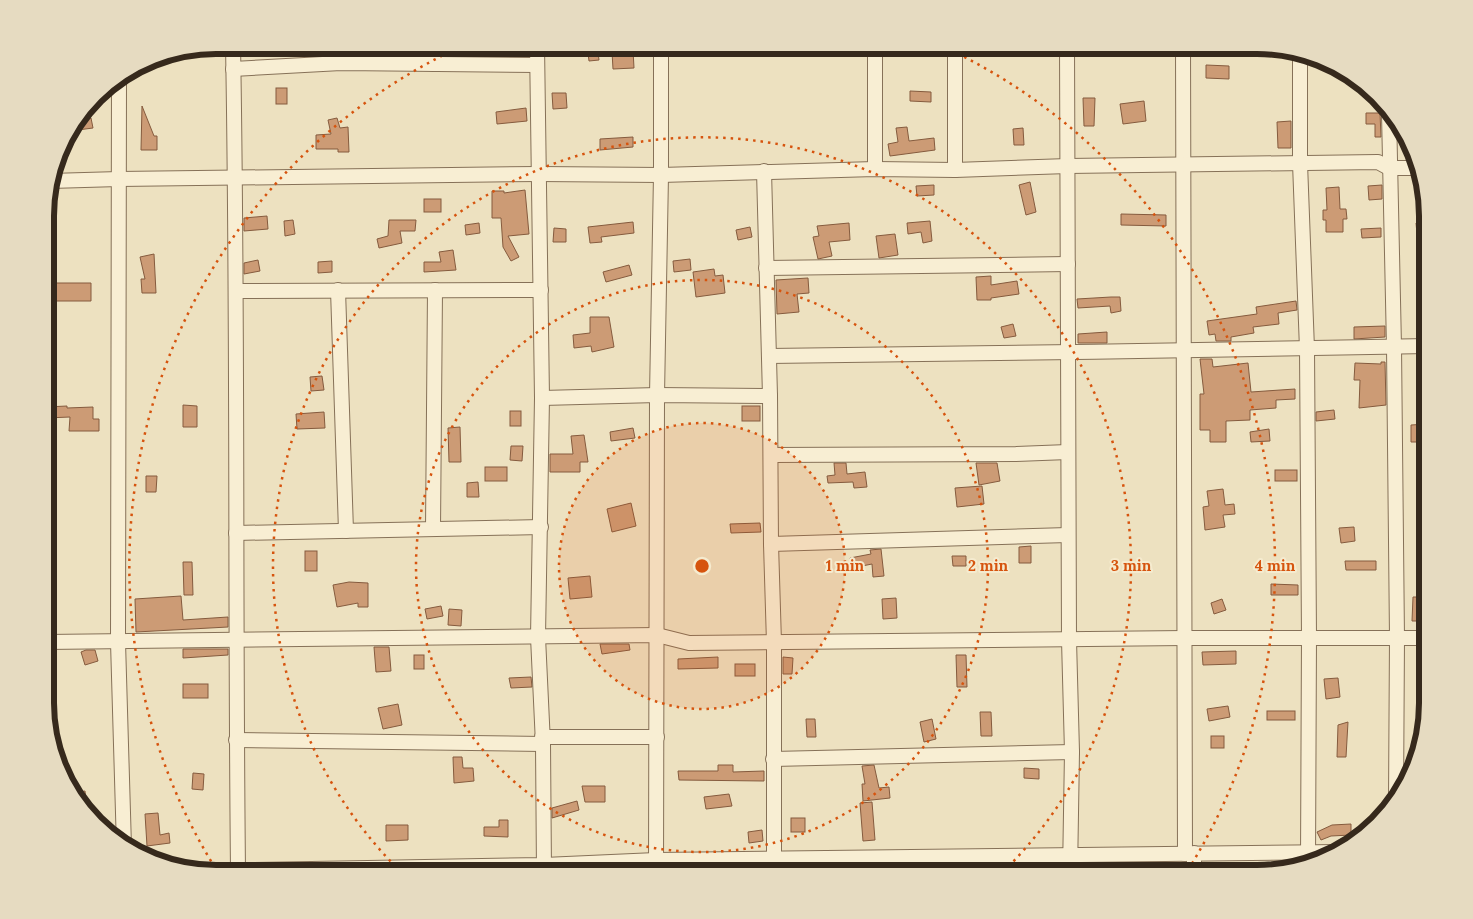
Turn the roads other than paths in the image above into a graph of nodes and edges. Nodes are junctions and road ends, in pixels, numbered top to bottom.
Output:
1 (233, 54) edge
2 (341, 54) edge
3 (434, 54) edge
4 (537, 54) edge
5 (661, 54) edge
6 (875, 54) edge
7 (955, 54) edge
8 (1067, 54) edge
9 (1183, 54) edge
10 (1300, 59) edge
11 (340, 64) junction
12 (434, 64) junction
13 (537, 65) junction
14 (233, 69) junction
15 (119, 86) edge
16 (1388, 120) edge
17 (1184, 163) junction
18 (1300, 163) junction
19 (1068, 166) junction
20 (1389, 168) junction
21 (1412, 168) edge
22 (875, 169) junction
23 (955, 170) junction
24 (764, 171) junction
25 (539, 174) junction
26 (661, 174) junction
27 (235, 178) junction
28 (119, 179) junction
29 (58, 181) edge
30 (1068, 264) junction
31 (766, 268) junction
32 (338, 290) junction
33 (435, 290) junction
34 (541, 290) junction
35 (236, 291) junction
36 (1419, 346) edge
37 (1394, 347) junction
38 (1306, 349) junction
39 (1068, 351) junction
40 (1184, 351) junction
41 (769, 356) junction
42 (657, 395) junction
43 (770, 396) junction
44 (542, 398) junction
45 (1068, 452) junction
46 (771, 455) junction
47 (541, 527) junction
48 (434, 529) junction
49 (346, 531) junction
50 (236, 533) junction
51 (1068, 535) junction
52 (771, 544) junction
53 (657, 635) junction
54 (538, 637) junction
55 (1309, 637) junction
56 (1185, 638) junction
57 (1397, 638) junction
58 (1419, 638) edge
59 (236, 640) junction
60 (1069, 640) junction
61 (54, 642) edge
62 (118, 642) junction
63 (774, 643) junction
64 (657, 738) junction
65 (236, 740) junction
66 (542, 740) junction
67 (1072, 752) junction
68 (773, 759) junction
69 (1396, 786) edge
70 (124, 836) edge
71 (1190, 853) junction
72 (1070, 855) junction
73 (1308, 857) edge
74 (773, 859) junction
75 (238, 865) edge
76 (544, 865) edge
77 (656, 865) edge
78 (685, 865) edge
79 (773, 865) edge
80 (1070, 865) edge
81 (1192, 865) edge

1 - 14 street
2 - 11 street
3 - 12 street
4 - 13 street
5 - 26 street
6 - 22 street
7 - 23 street
8 - 19 street
9 - 17 street
10 - 18 street
11 - 12 street
11 - 14 street
12 - 13 street
13 - 25 street
14 - 27 street
15 - 28 street
16 - 20 street
17 - 18 street
17 - 19 street
17 - 40 street
18 - 20 street
18 - 38 street
19 - 23 street
19 - 30 street
20 - 21 street
20 - 37 street
22 - 23 street
22 - 24 street
24 - 26 street
24 - 31 street
25 - 26 street
25 - 27 street
25 - 34 street
26 - 42 street
27 - 28 street
27 - 35 street
28 - 29 street
28 - 62 street
30 - 31 street
30 - 39 street
31 - 41 street
32 - 33 street
32 - 35 street
32 - 49 street
33 - 34 street
33 - 48 street
34 - 44 street
35 - 50 street
36 - 37 street
37 - 38 street
37 - 57 street
38 - 40 street
38 - 55 street
39 - 40 street
39 - 41 street
39 - 45 street
40 - 56 street
41 - 43 street
42 - 43 street
42 - 44 street
42 - 53 street
43 - 46 street
44 - 47 street
45 - 46 street
45 - 51 street
46 - 52 street
47 - 48 street
47 - 54 street
48 - 49 street
49 - 50 street
50 - 59 street
51 - 52 street
51 - 60 street
52 - 63 street
53 - 54 street
53 - 63 street
53 - 64 street
54 - 59 street
54 - 66 street
55 - 56 street
55 - 57 street
55 - 73 street
56 - 60 street
56 - 71 street
57 - 58 street
57 - 69 street
59 - 62 street
59 - 65 street
60 - 63 street
60 - 67 street
61 - 62 street
62 - 70 street
63 - 68 street
64 - 66 street
64 - 77 street
65 - 66 street
65 - 75 street
66 - 76 street
67 - 68 street
67 - 72 street
68 - 74 street
71 - 72 street
71 - 73 street
71 - 81 street
72 - 74 street
72 - 80 street
74 - 78 street
74 - 79 street

